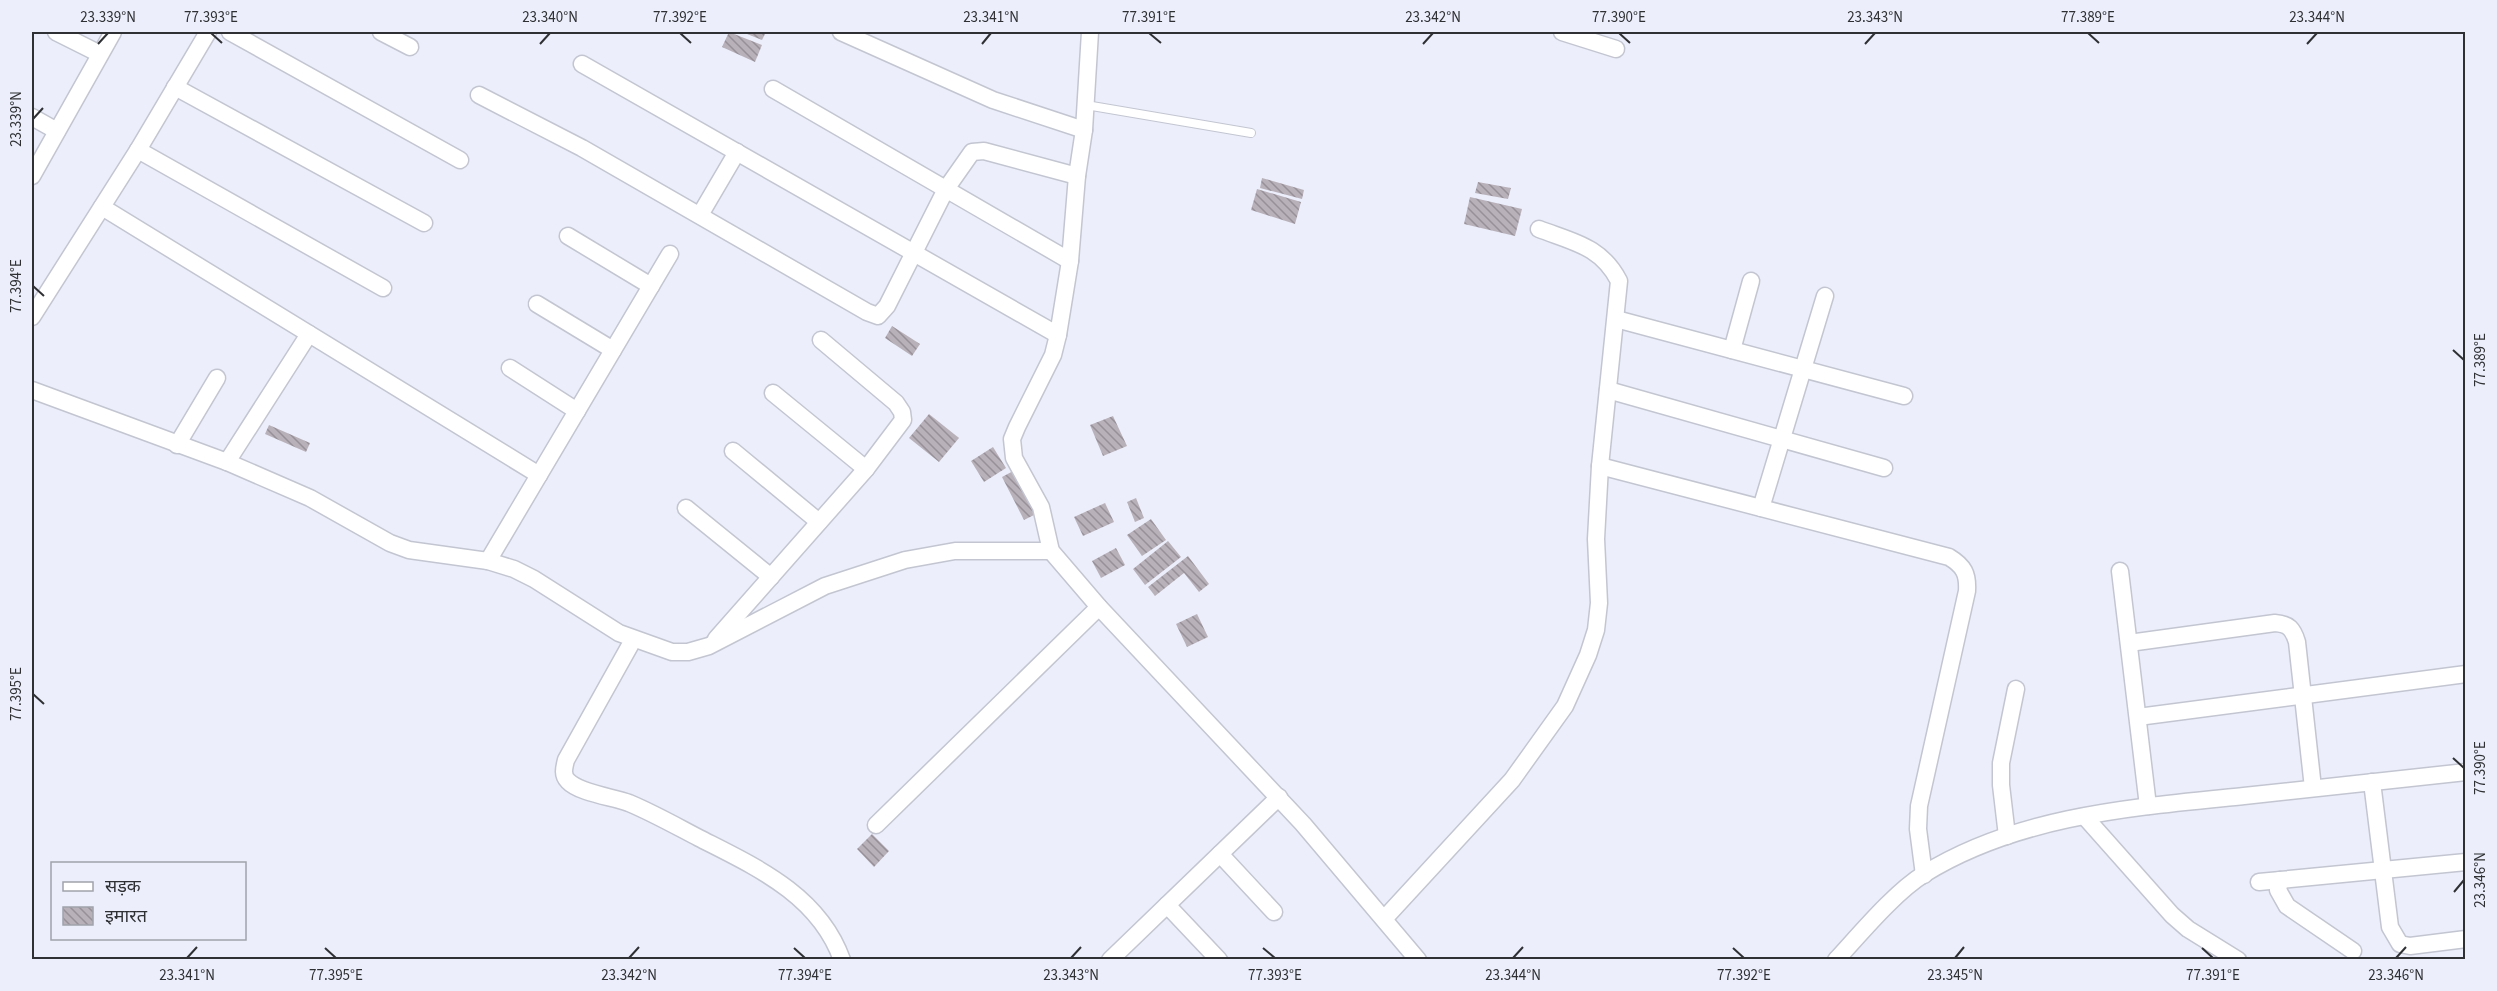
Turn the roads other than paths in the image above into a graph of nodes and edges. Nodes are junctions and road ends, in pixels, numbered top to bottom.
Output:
1 (56, 32) edge
2 (113, 32) edge
3 (208, 32) edge
4 (230, 32) edge
5 (381, 32) edge
6 (841, 32) edge
7 (1090, 32) edge
8 (1562, 32) edge
9 (410, 47) dead end
10 (1616, 49) dead end
11 (100, 54) junction
12 (582, 64) dead end
13 (175, 87) junction
14 (773, 89) dead end
15 (479, 95) dead end
16 (1086, 105) junction
17 (32, 117) edge
18 (1084, 130) junction
19 (57, 131) junction
20 (1251, 133) dead end
21 (138, 150) junction
22 (737, 152) junction
23 (460, 160) dead end
24 (32, 176) edge
25 (1077, 176) junction
26 (946, 189) junction
27 (102, 207) junction
28 (700, 214) junction
29 (424, 223) dead end
30 (1539, 229) dead end
31 (568, 236) dead end
32 (912, 252) junction
33 (670, 254) dead end
34 (1070, 261) junction
35 (1751, 281) dead end
36 (651, 286) junction
37 (383, 288) dead end
38 (1825, 296) dead end
39 (537, 304) dead end
40 (32, 317) edge
41 (1616, 319) junction
42 (309, 333) junction
43 (1058, 334) junction
44 (821, 340) dead end
45 (613, 350) junction
46 (1732, 350) junction
47 (510, 368) dead end
48 (1803, 369) junction
49 (217, 378) dead end
50 (32, 390) edge
51 (1608, 390) junction
52 (773, 393) dead end
53 (1904, 396) dead end
54 (577, 411) junction
55 (1782, 439) junction
56 (177, 444) junction
57 (733, 451) dead end
58 (227, 462) junction
59 (1600, 466) junction
60 (1884, 468) dead end
61 (866, 469) junction
62 (539, 475) junction
63 (686, 508) dead end
64 (1761, 508) junction
65 (819, 522) junction
66 (1051, 551) junction
67 (488, 561) junction
68 (2120, 571) dead end
69 (771, 577) junction
70 (1099, 607) junction
71 (633, 640) junction
72 (2129, 644) junction
73 (710, 646) junction
74 (2466, 674) edge
75 (2016, 689) dead end
76 (2302, 696) junction
77 (2138, 717) junction
78 (2466, 772) edge
79 (2372, 782) junction
80 (2313, 788) junction
81 (1279, 797) junction
82 (2148, 806) junction
83 (2085, 817) junction
84 (876, 825) dead end
85 (2007, 836) junction
86 (1220, 854) junction
87 (2466, 862) edge
88 (2383, 872) junction
89 (1923, 875) junction
90 (2280, 880) junction
91 (2259, 882) dead end
92 (1167, 905) junction
93 (1274, 912) dead end
94 (1384, 919) junction
95 (2466, 939) edge
96 (2353, 951) dead end
97 (1116, 958) edge
98 (842, 960) edge
99 (1219, 960) edge
100 (1418, 960) edge
101 (1836, 960) edge
102 (2238, 960) edge

1 - 11 street
2 - 11 street
3 - 13 street
4 - 23 street
5 - 9 street
6 - 18 street
7 - 16 street
8 - 10 street
11 - 19 street
12 - 22 street
13 - 21 street
13 - 29 street
14 - 26 street
15 - 28 street
16 - 18 street
16 - 20 lane
17 - 19 street
18 - 25 street
19 - 24 street
21 - 27 street
21 - 37 street
22 - 28 street
22 - 32 street
25 - 26 street
25 - 34 street
26 - 32 street
26 - 34 street
27 - 40 street
27 - 42 street
28 - 32 street
30 - 41 street
31 - 36 street
32 - 43 street
33 - 36 street
34 - 43 street
35 - 46 street
36 - 45 street
38 - 48 street
39 - 45 street
41 - 46 street
41 - 51 street
42 - 58 street
42 - 62 street
43 - 66 street
44 - 61 street
45 - 54 street
46 - 48 street
47 - 54 street
48 - 53 street
48 - 55 street
49 - 56 street
50 - 56 street
51 - 55 street
51 - 59 street
52 - 61 street
54 - 62 street
55 - 60 street
55 - 64 street
56 - 58 street
57 - 65 street
58 - 67 street
59 - 64 street
59 - 94 street
61 - 65 street
62 - 67 street
63 - 69 street
64 - 89 street
65 - 69 street
66 - 70 street
66 - 73 street
67 - 71 street
68 - 72 street
69 - 73 street
70 - 81 street
70 - 84 street
71 - 73 street
71 - 98 street
72 - 76 street
72 - 77 street
74 - 76 street
75 - 85 street
76 - 77 street
76 - 80 street
77 - 82 street
78 - 79 street
79 - 80 street
79 - 88 street
80 - 82 street
81 - 86 street
81 - 94 street
82 - 83 street
83 - 85 street
83 - 102 street
85 - 89 street
86 - 92 street
86 - 93 street
87 - 88 street
88 - 90 street
88 - 95 street
89 - 101 street
90 - 91 street
90 - 96 street
92 - 97 street
92 - 99 street
94 - 100 street

